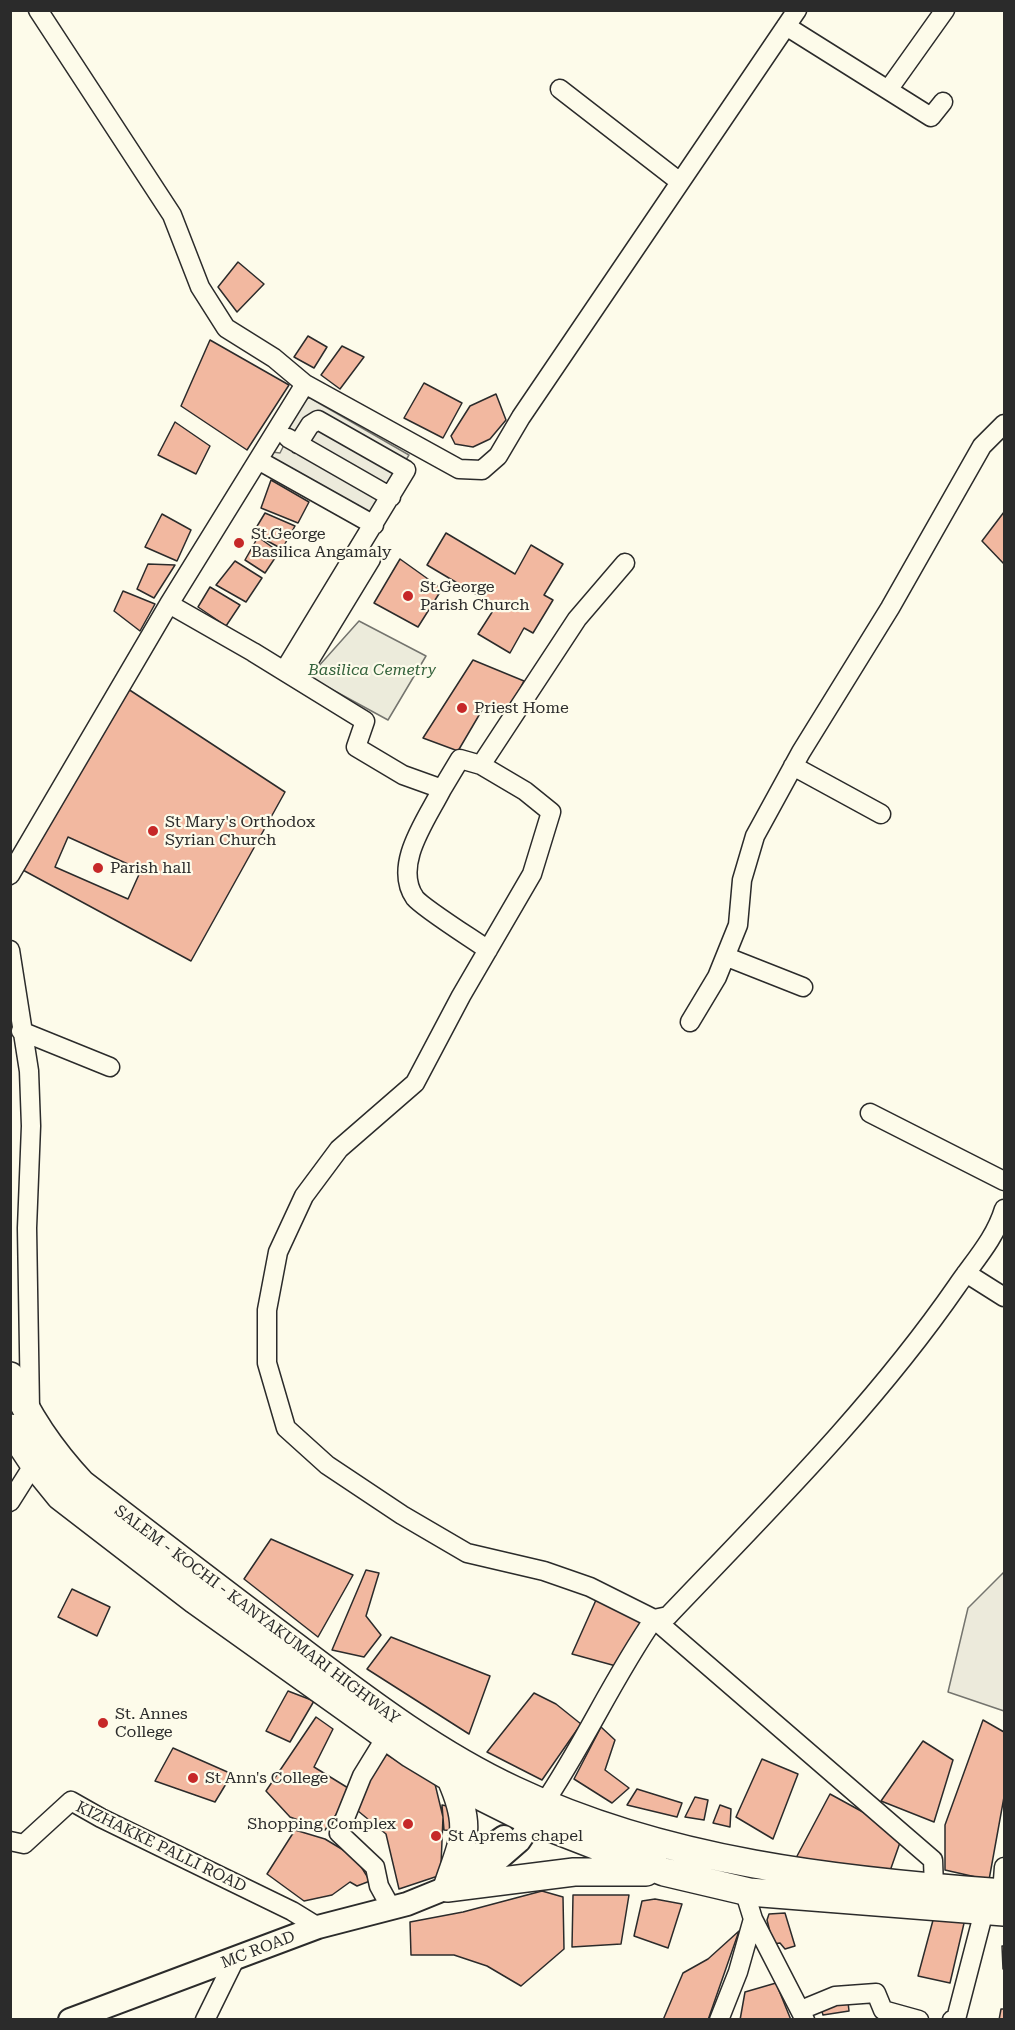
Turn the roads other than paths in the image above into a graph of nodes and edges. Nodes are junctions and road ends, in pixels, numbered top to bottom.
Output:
1 (38, 10) edge
2 (797, 10) edge
3 (945, 10) edge
4 (786, 26) junction
5 (561, 89) dead end
6 (888, 90) junction
7 (944, 102) dead end
8 (680, 182) junction
9 (305, 384) junction
10 (1005, 424) edge
11 (275, 431) junction
12 (298, 444) junction
13 (258, 460) junction
14 (391, 497) junction
15 (371, 531) junction
16 (371, 559) dead end
17 (625, 563) dead end
18 (169, 604) junction
19 (291, 675) junction
20 (481, 765) junction
21 (793, 766) junction
22 (442, 789) junction
23 (881, 814) dead end
24 (10, 875) edge
25 (10, 950) edge
26 (488, 950) junction
27 (727, 957) junction
28 (803, 987) dead end
29 (690, 1022) dead end
30 (21, 1031) junction
31 (110, 1067) dead end
32 (870, 1113) dead end
33 (1005, 1181) edge
34 (1005, 1209) edge
35 (966, 1273) junction
36 (1005, 1297) edge
37 (10, 1376) edge
38 (21, 1424) edge
39 (34, 1464) junction
40 (10, 1502) edge
41 (654, 1619) junction
42 (386, 1737) junction
43 (451, 1779) junction
44 (532, 1810) junction
45 (10, 1841) edge
46 (664, 1872) junction
47 (447, 1888) junction
48 (934, 1888) junction
49 (744, 1890) junction
50 (1000, 1895) edge
51 (390, 1906) junction
52 (753, 1919) junction
53 (318, 1927) junction
54 (235, 1959) junction
55 (803, 2014) edge
56 (70, 2019) edge
57 (205, 2019) edge
58 (719, 2019) edge
59 (919, 2019) edge
60 (952, 2019) edge

1 - 9 street
2 - 4 street
3 - 6 street
4 - 6 street
4 - 8 street
5 - 8 street
6 - 7 street
8 - 9 street
9 - 11 street
10 - 21 street
11 - 12 street
11 - 13 street
12 - 14 street
12 - 14 street
13 - 15 street
13 - 18 street
14 - 15 street
15 - 19 street
16 - 19 street
17 - 20 street
18 - 19 street
18 - 24 street
19 - 22 street
20 - 22 street
20 - 26 street
21 - 23 street
21 - 27 street
22 - 26 street
25 - 30 street
26 - 41 street
27 - 28 street
27 - 29 street
30 - 31 street
30 - 38 street
32 - 33 street
34 - 35 street
35 - 36 street
35 - 41 street
37 - 38 highway, SALEM - KOCHI - KANYAKUMARI HIGHWAY
38 - 39 highway, SALEM - KOCHI - KANYAKUMARI HIGHWAY
38 - 44 highway, SALEM - KOCHI - KANYAKUMARI HIGHWAY
39 - 40 street
39 - 42 highway, SALEM - KOCHI - KANYAKUMARI HIGHWAY
41 - 44 street
41 - 48 street
42 - 43 highway, SALEM - KOCHI - KANYAKUMARI HIGHWAY
42 - 51 street
43 - 44 highway, SALEM - KOCHI - KANYAKUMARI HIGHWAY
43 - 47 highway
44 - 46 highway, SALEM - KOCHI - KANYAKUMARI HIGHWAY
44 - 47 main road, MC ROAD
44 - 48 highway, SALEM - KOCHI - KANYAKUMARI HIGHWAY
45 - 53 street, KIZHAKKE PALLI ROAD
46 - 47 highway
46 - 49 highway, SALEM - KOCHI - KANYAKUMARI HIGHWAY
47 - 51 main road, MC ROAD
48 - 50 highway, SALEM - KOCHI - KANYAKUMARI HIGHWAY
49 - 50 highway, SALEM - KOCHI - KANYAKUMARI HIGHWAY
49 - 52 street
50 - 60 street
51 - 53 main road, MC ROAD
52 - 55 street
52 - 58 street
53 - 54 main road, MC ROAD
54 - 56 main road, MC ROAD
54 - 57 street
55 - 59 street

